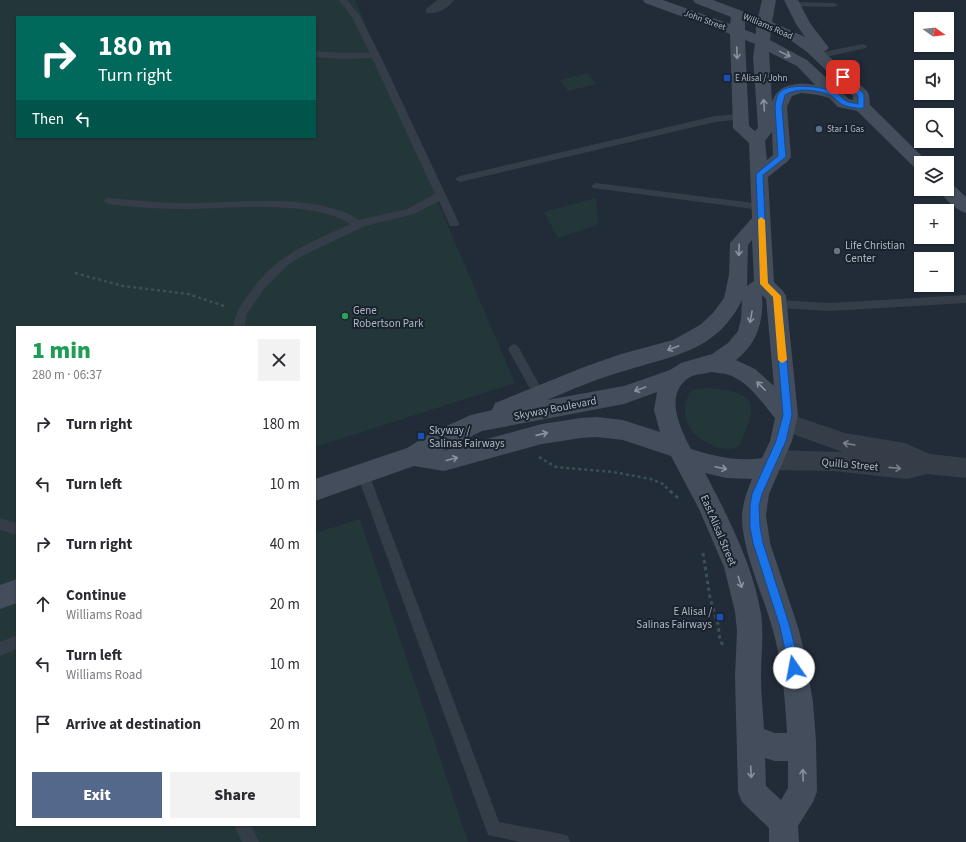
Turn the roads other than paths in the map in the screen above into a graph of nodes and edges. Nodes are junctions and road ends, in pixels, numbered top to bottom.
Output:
1 (343, 0) edge
2 (447, 0) edge
3 (650, 0) edge
4 (700, 0) edge
5 (770, 0) edge
6 (792, 2) edge
7 (834, 5) dead end
8 (740, 7) edge
9 (432, 10) dead end
10 (764, 24) junction
11 (737, 32) junction
12 (762, 42) junction
13 (863, 46) dead end
14 (316, 54) edge
15 (826, 54) junction
16 (376, 55) junction
17 (834, 68) junction
18 (834, 94) junction
19 (862, 107) junction
20 (740, 117) junction
21 (757, 141) junction
22 (914, 157) edge
23 (760, 174) junction
24 (460, 179) dead end
25 (596, 186) dead end
26 (442, 195) junction
27 (954, 196) edge
28 (108, 201) dead end
29 (966, 207) edge
30 (761, 213) junction
31 (454, 223) dead end
32 (358, 225) junction
33 (764, 284) junction
34 (966, 299) edge
35 (778, 304) junction
36 (239, 326) edge
37 (514, 349) dead end
38 (710, 363) junction
39 (677, 376) junction
40 (538, 393) junction
41 (787, 418) junction
42 (479, 422) junction
43 (681, 452) junction
44 (414, 456) junction
45 (771, 463) junction
46 (927, 464) junction
47 (966, 468) edge
48 (363, 474) junction
49 (316, 490) edge
50 (0, 524) edge
51 (16, 529) edge
52 (16, 591) edge
53 (0, 597) edge
54 (16, 642) edge
55 (0, 649) edge
56 (749, 736) junction
57 (802, 741) junction
58 (243, 826) edge
59 (784, 832) edge
60 (251, 842) edge
61 (562, 842) edge

1 - 16 lane
2 - 9 street
3 - 11 main road, John Street
4 - 8 main road, John Street
5 - 10 main road
6 - 7 lane
6 - 15 main road
8 - 10 main road, Williams Road
8 - 11 main road
10 - 12 main road
10 - 17 main road, Williams Road
11 - 12 main road, Williams Road
11 -> 20 main road
12 -> 18 main road, Williams Road
21 -> 12 main road
13 - 15 lane
14 - 16 lane
15 - 17 main road
16 - 26 lane
17 - 19 main road, Williams Road
18 - 19 main road, Williams Road
18 - 23 main road
19 - 22 main road, Williams Road
20 - 21 main road
20 - 24 lane
21 - 23 main road
23 - 30 main road
25 - 30 lane
26 - 31 lane
26 - 32 lane
27 - 29 main road
28 - 32 lane
30 - 33 main road
30 -> 40 main road
32 - 36 lane
33 - 35 main road, East Alisal Street
33 -> 38 main road, East Alisal Street
34 - 35 lane
35 - 41 main road, East Alisal Street
37 - 40 lane
38 - 39 main road, East Alisal Street
41 -> 38 main road
39 -> 42 main road, Skyway Boulevard
39 - 43 main road, East Alisal Street
40 - 42 main road
41 - 45 main road, East Alisal Street
46 -> 41 street, Quilla Street
42 - 44 main road, Skyway Boulevard
44 -> 43 main road, Skyway Boulevard
43 -> 45 main road, Skyway Boulevard
43 -> 56 main road, East Alisal Street
44 - 48 main road, Skyway Boulevard
45 -> 46 street, Quilla Street
45 - 57 main road, East Alisal Street
46 - 47 street, Quilla Street
48 - 49 main road, Skyway Boulevard
48 - 61 lane
50 - 51 lane
52 - 53 main road
54 - 55 lane
56 - 57 main road
56 -> 59 main road, East Alisal Street
59 -> 57 main road, East Alisal Street
58 - 60 lane

